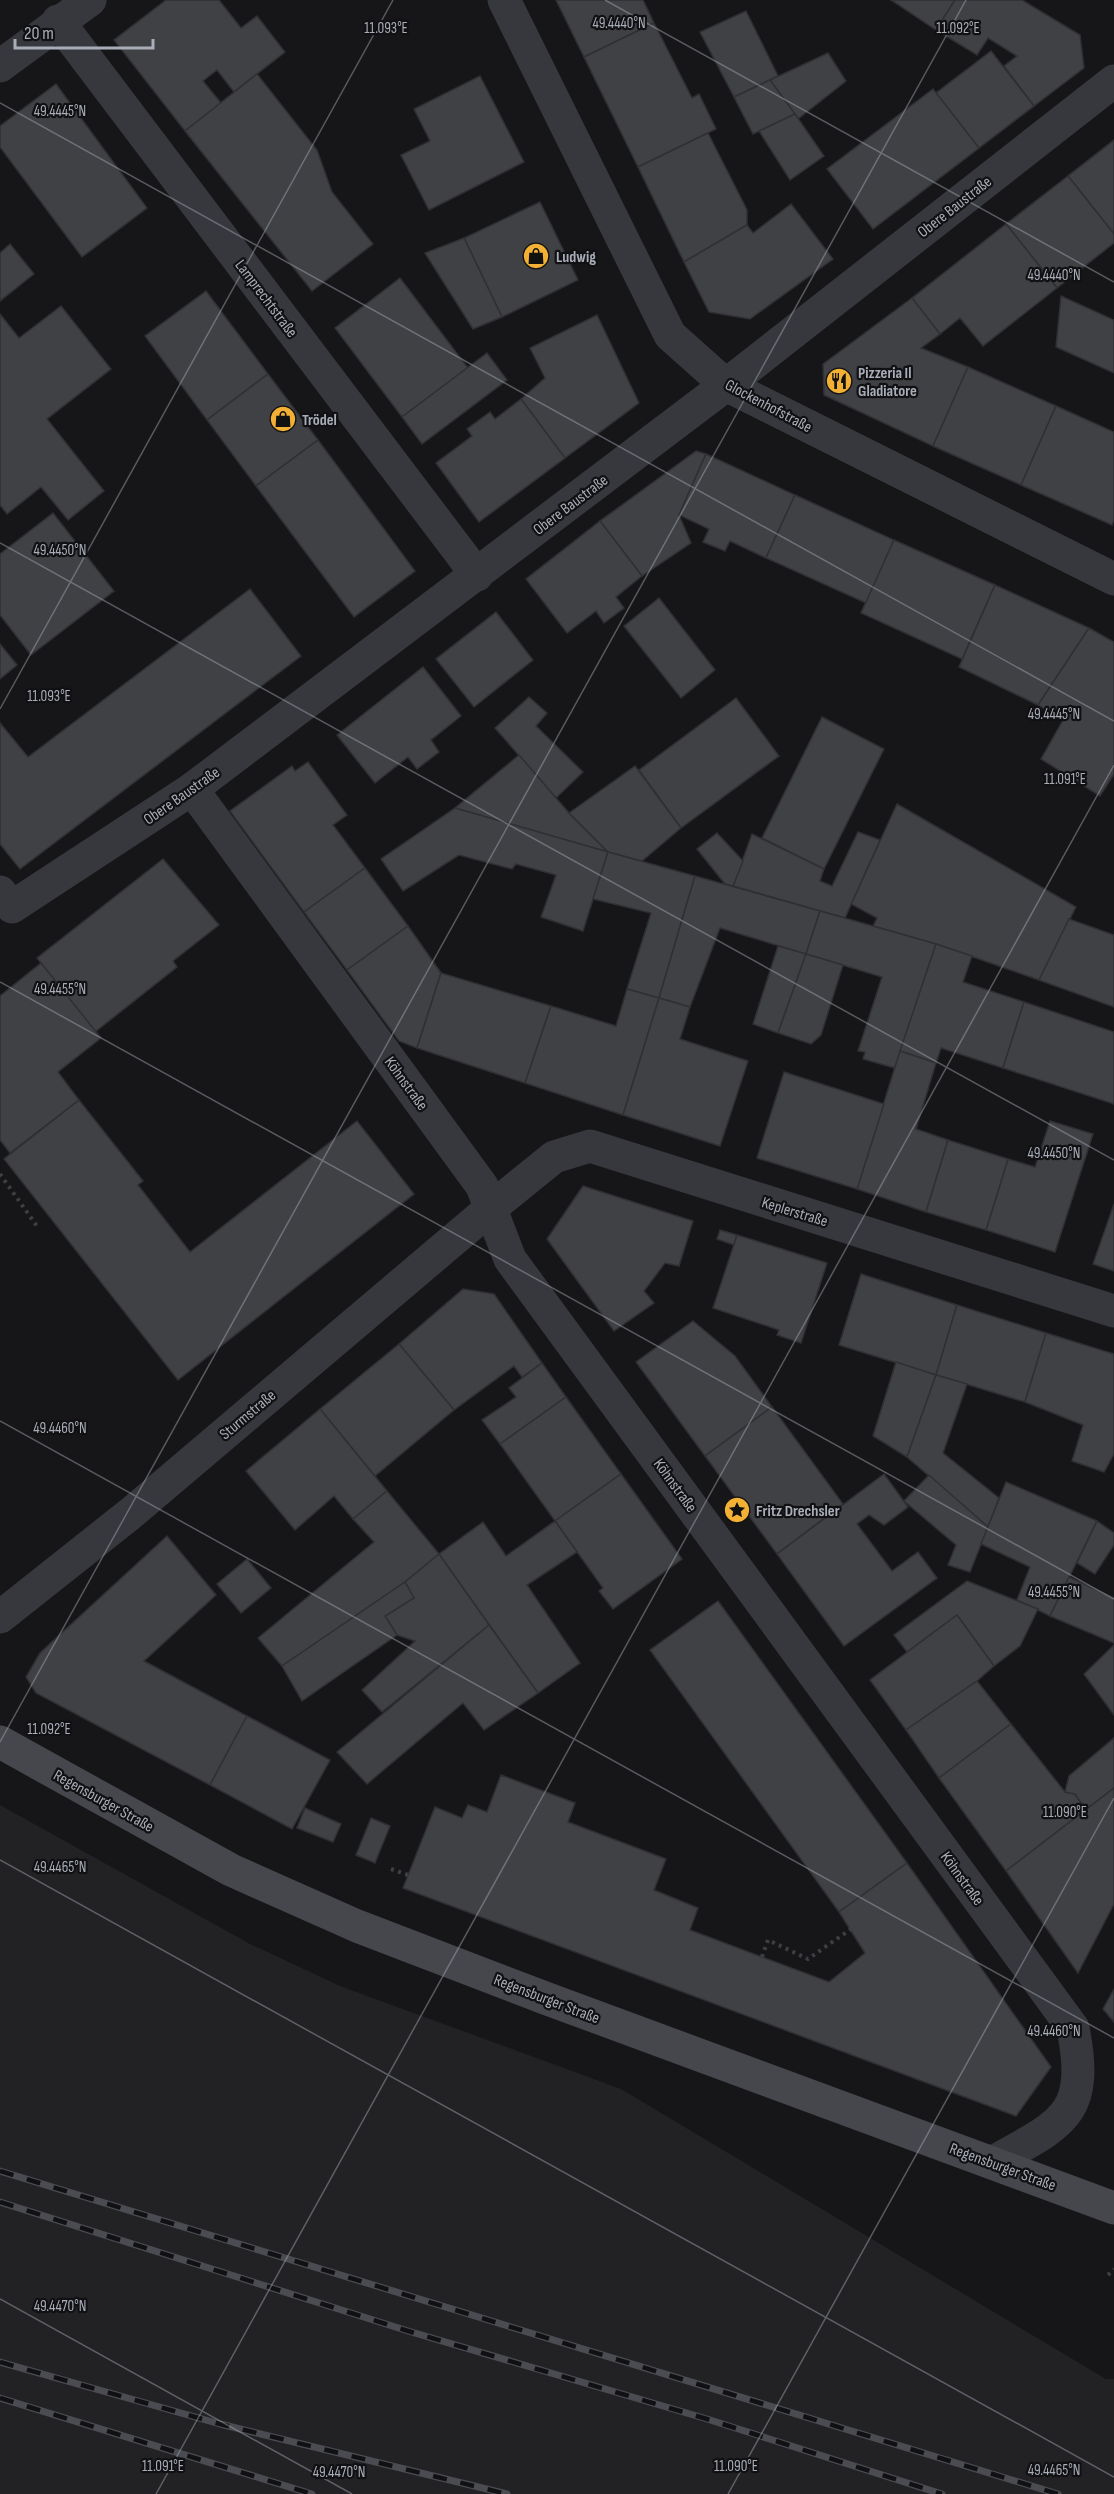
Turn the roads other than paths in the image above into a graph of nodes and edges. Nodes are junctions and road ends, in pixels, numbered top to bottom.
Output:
1 (90, 0) edge
2 (504, 0) edge
3 (58, 21) junction
4 (0, 66) edge
5 (1114, 81) edge
6 (726, 385) junction
7 (477, 575) junction
8 (1114, 579) edge
9 (192, 789) junction
10 (6, 899) edge
11 (491, 1208) junction
12 (1114, 1311) edge
13 (0, 1617) edge
14 (0, 1742) edge
15 (993, 2162) junction
16 (1114, 2208) edge

1 - 3 street
2 - 6 street, Glockenhofstraße
3 - 4 street
3 - 7 street, Lamprechtstraße
5 - 6 street, Obere Baustraße
6 - 7 street, Obere Baustraße
6 - 8 street, Glockenhofstraße
7 - 9 street, Obere Baustraße
9 - 10 street, Obere Baustraße
9 - 11 street, Köhnstraße
11 - 12 street, Keplerstraße
11 - 13 street, Sturmstraße
11 - 15 street, Köhnstraße
14 - 15 main road, Regensburger Straße
15 - 16 main road, Regensburger Straße

